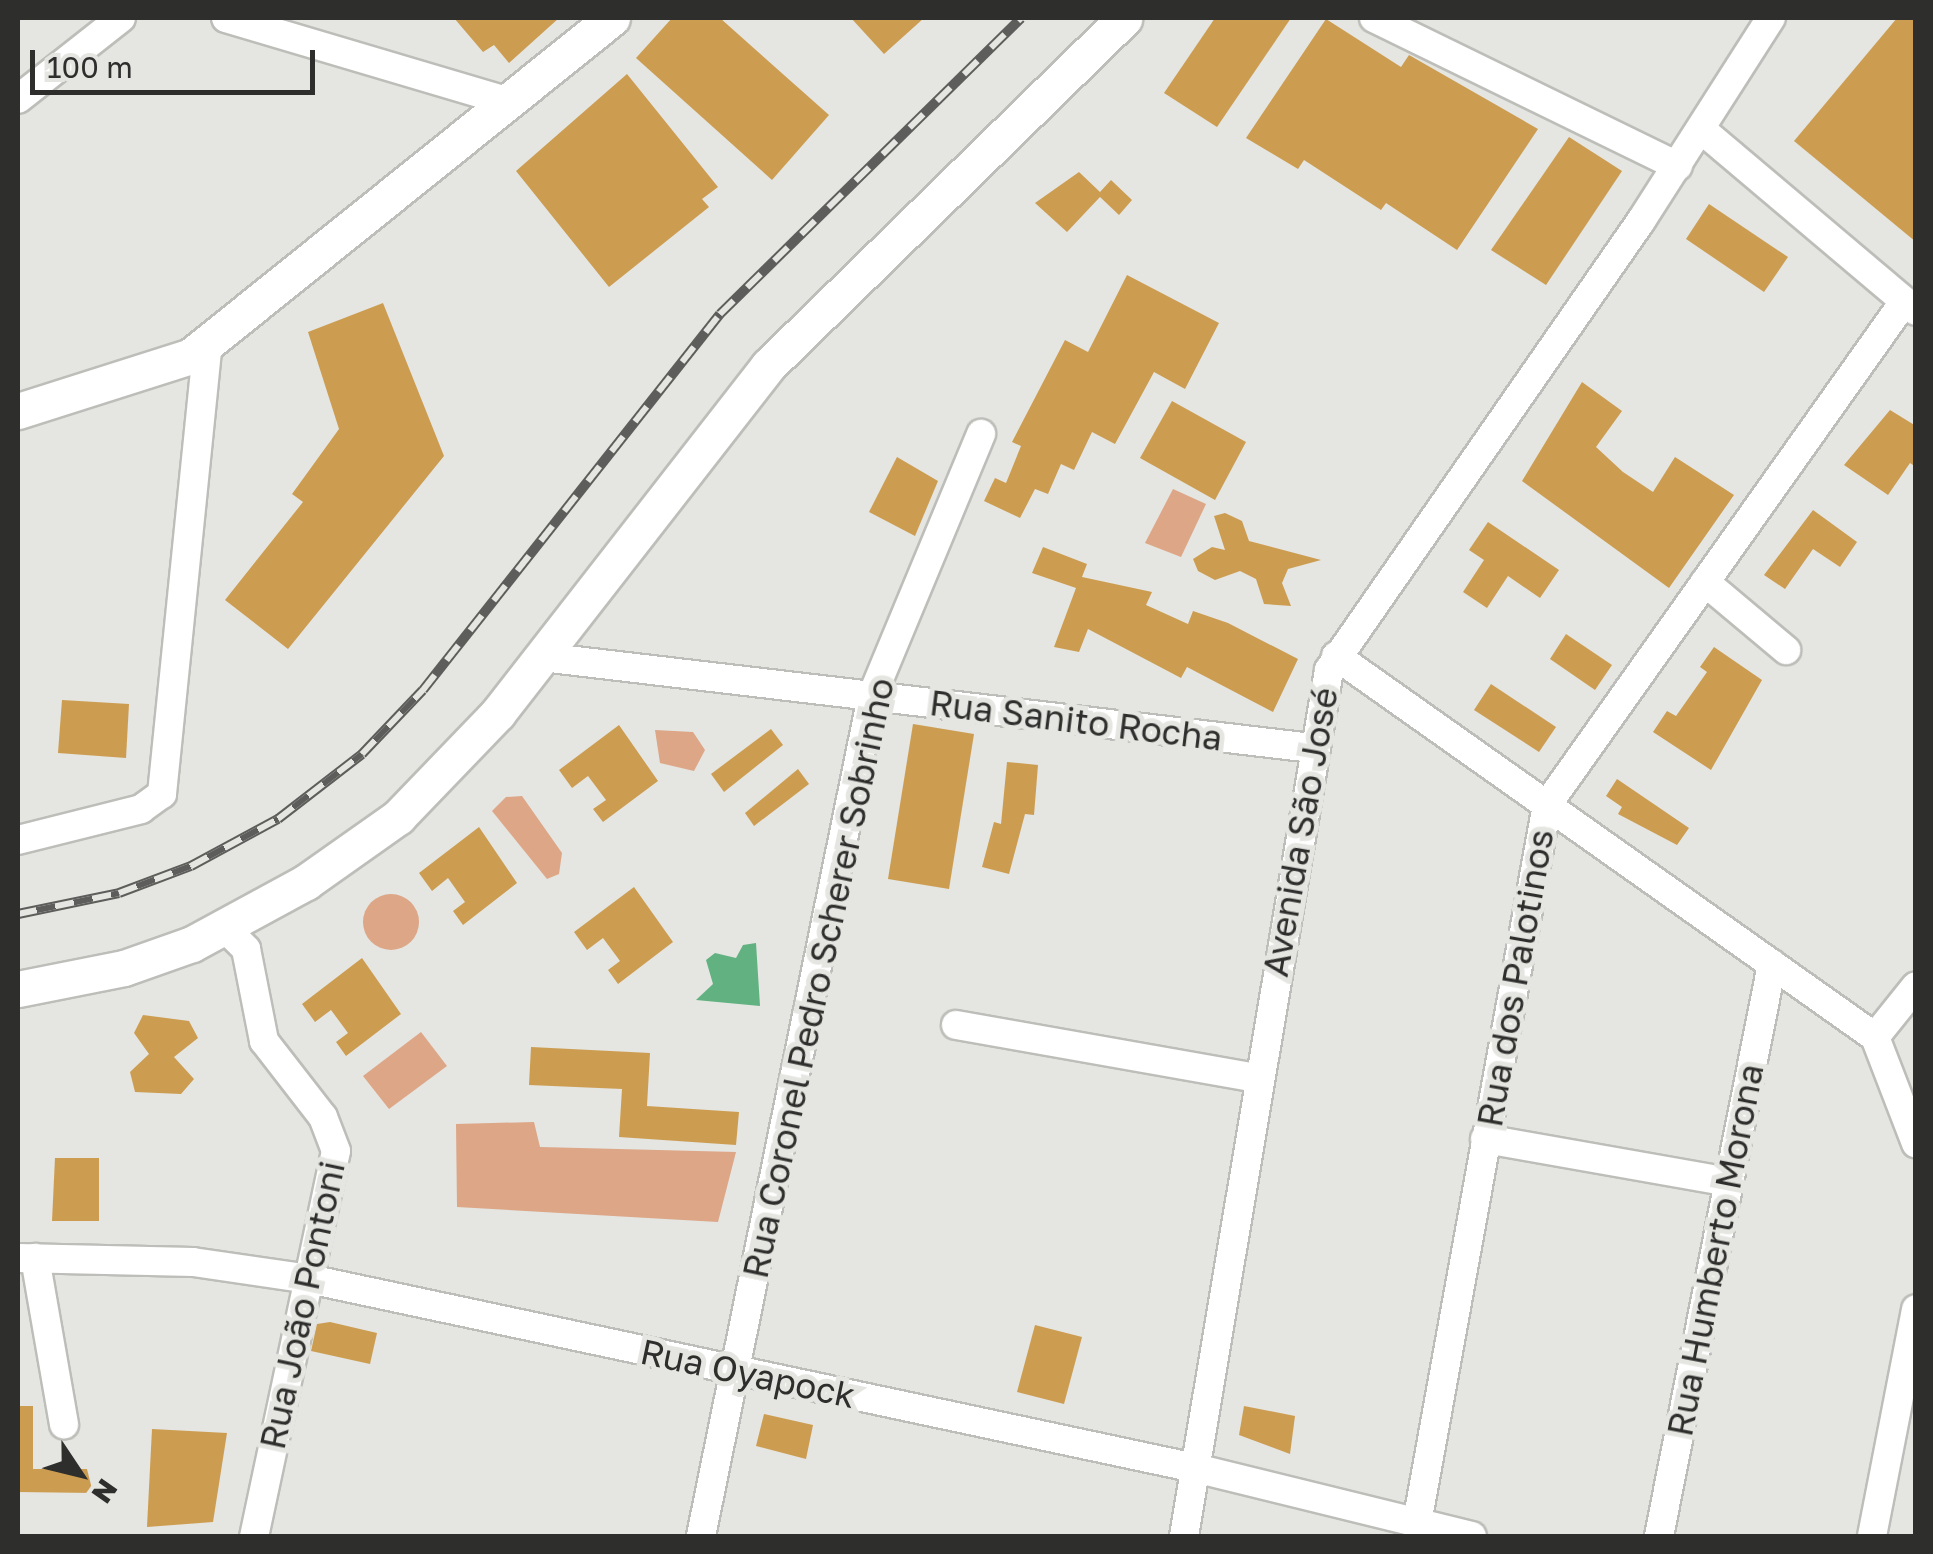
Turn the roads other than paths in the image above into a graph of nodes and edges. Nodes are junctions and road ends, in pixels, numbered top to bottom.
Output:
1 (121, 18) edge
2 (226, 18) edge
3 (612, 18) edge
4 (1124, 18) edge
5 (1374, 18) edge
6 (1771, 18) edge
7 (18, 98) edge
8 (508, 101) junction
9 (1702, 130) junction
10 (1678, 166) junction
11 (1910, 306) edge
12 (208, 344) junction
13 (18, 411) edge
14 (981, 434) dead end
15 (1705, 582) junction
16 (1786, 650) dead end
17 (1336, 656) junction
18 (542, 657) junction
19 (872, 696) junction
20 (1312, 748) junction
21 (1546, 805) junction
22 (18, 840) edge
23 (225, 928) junction
24 (1772, 964) junction
25 (1916, 986) edge
26 (18, 989) edge
27 (956, 1025) dead end
28 (1874, 1037) junction
29 (1258, 1078) junction
30 (1485, 1138) junction
31 (1916, 1143) edge
32 (1728, 1182) junction
33 (26, 1258) edge
34 (309, 1279) junction
35 (1916, 1310) edge
36 (735, 1370) junction
37 (64, 1425) dead end
38 (1195, 1468) junction
39 (1417, 1523) junction
40 (254, 1536) edge
41 (701, 1536) edge
42 (1184, 1536) edge
43 (1472, 1536) edge
44 (1660, 1536) edge
45 (1872, 1536) edge

1 - 7 street
2 - 8 street
3 - 8 main road
4 - 18 main road
5 - 10 street
6 - 9 street, Avenida São José
8 - 12 main road
9 - 10 street, Avenida São José
9 - 11 street
10 - 17 street, Avenida São José
11 - 15 street, Rua dos Palotinos
12 - 13 main road
12 - 22 street
14 - 19 street, Rua Coronel Pedro Scherer Sobrinho
15 - 16 street
15 - 21 street, Rua dos Palotinos
17 - 20 street, Avenida São José
17 - 21 street
18 - 19 street, Rua Sanito Rocha
18 - 23 main road
19 - 20 street, Rua Sanito Rocha
19 - 36 street, Rua Coronel Pedro Scherer Sobrinho
20 - 29 street, Avenida São José
21 - 24 street
21 - 30 street, Rua dos Palotinos
23 - 26 main road
23 - 34 street, Rua João Pontoni
24 - 28 street
24 - 32 street, Rua Humberto Morona
25 - 28 street
27 - 29 street
28 - 31 street
29 - 38 street, Avenida São José
30 - 32 street
30 - 39 street, Rua dos Palotinos
32 - 44 street, Rua Humberto Morona
33 - 34 street, Rua Oyapock
33 - 37 street
34 - 36 street, Rua Oyapock
34 - 40 street, Rua João Pontoni
35 - 45 street
36 - 38 street, Rua Oyapock
36 - 41 street, Rua Coronel Pedro Scherer Sobrinho
38 - 39 street, Rua Oyapock
38 - 42 street, Avenida São José
39 - 43 street, Rua Oyapock

